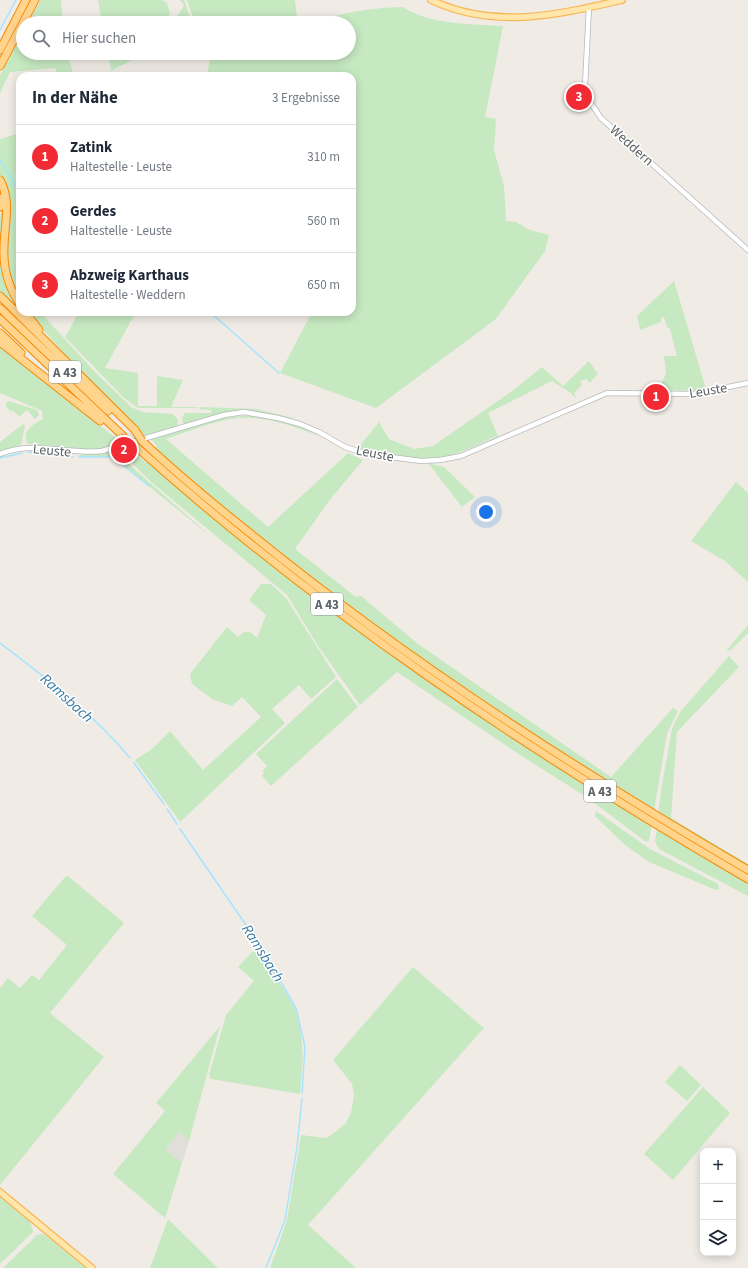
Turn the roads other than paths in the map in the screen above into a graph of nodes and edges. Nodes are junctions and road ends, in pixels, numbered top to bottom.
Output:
1 (26, 0) edge
2 (35, 0) edge
3 (430, 0) edge
4 (622, 0) edge
5 (589, 8) junction
6 (18, 16) edge
7 (27, 16) edge
8 (16, 19) edge
9 (16, 36) edge
10 (0, 50) edge
11 (0, 66) edge
12 (0, 180) edge
13 (0, 198) edge
14 (0, 207) edge
15 (748, 250) edge
16 (0, 296) edge
17 (16, 297) edge
18 (0, 308) edge
19 (16, 312) edge
20 (20, 316) edge
21 (29, 316) edge
22 (0, 319) edge
23 (0, 332) edge
24 (0, 342) edge
25 (55, 350) junction
26 (46, 377) junction
27 (748, 383) edge
28 (133, 432) junction
29 (122, 437) junction
30 (0, 454) edge
31 (748, 870) edge
32 (748, 880) edge
33 (0, 1192) edge
34 (92, 1268) edge

1 - 6 highway
2 - 7 highway
3 - 5 main road
4 - 5 main road
5 - 15 street, Weddern
8 - 10 highway
9 - 11 highway
12 - 17 highway
13 - 14 highway
16 - 19 highway
18 - 28 highway, A 43
20 - 25 highway
21 - 25 highway
22 - 29 highway, A 43
23 - 26 highway
24 - 26 highway
25 - 28 highway
26 - 29 highway
27 - 30 street, Leuste
28 - 31 highway, A 43, bridge
29 - 32 highway, A 43, bridge
33 - 34 main road

